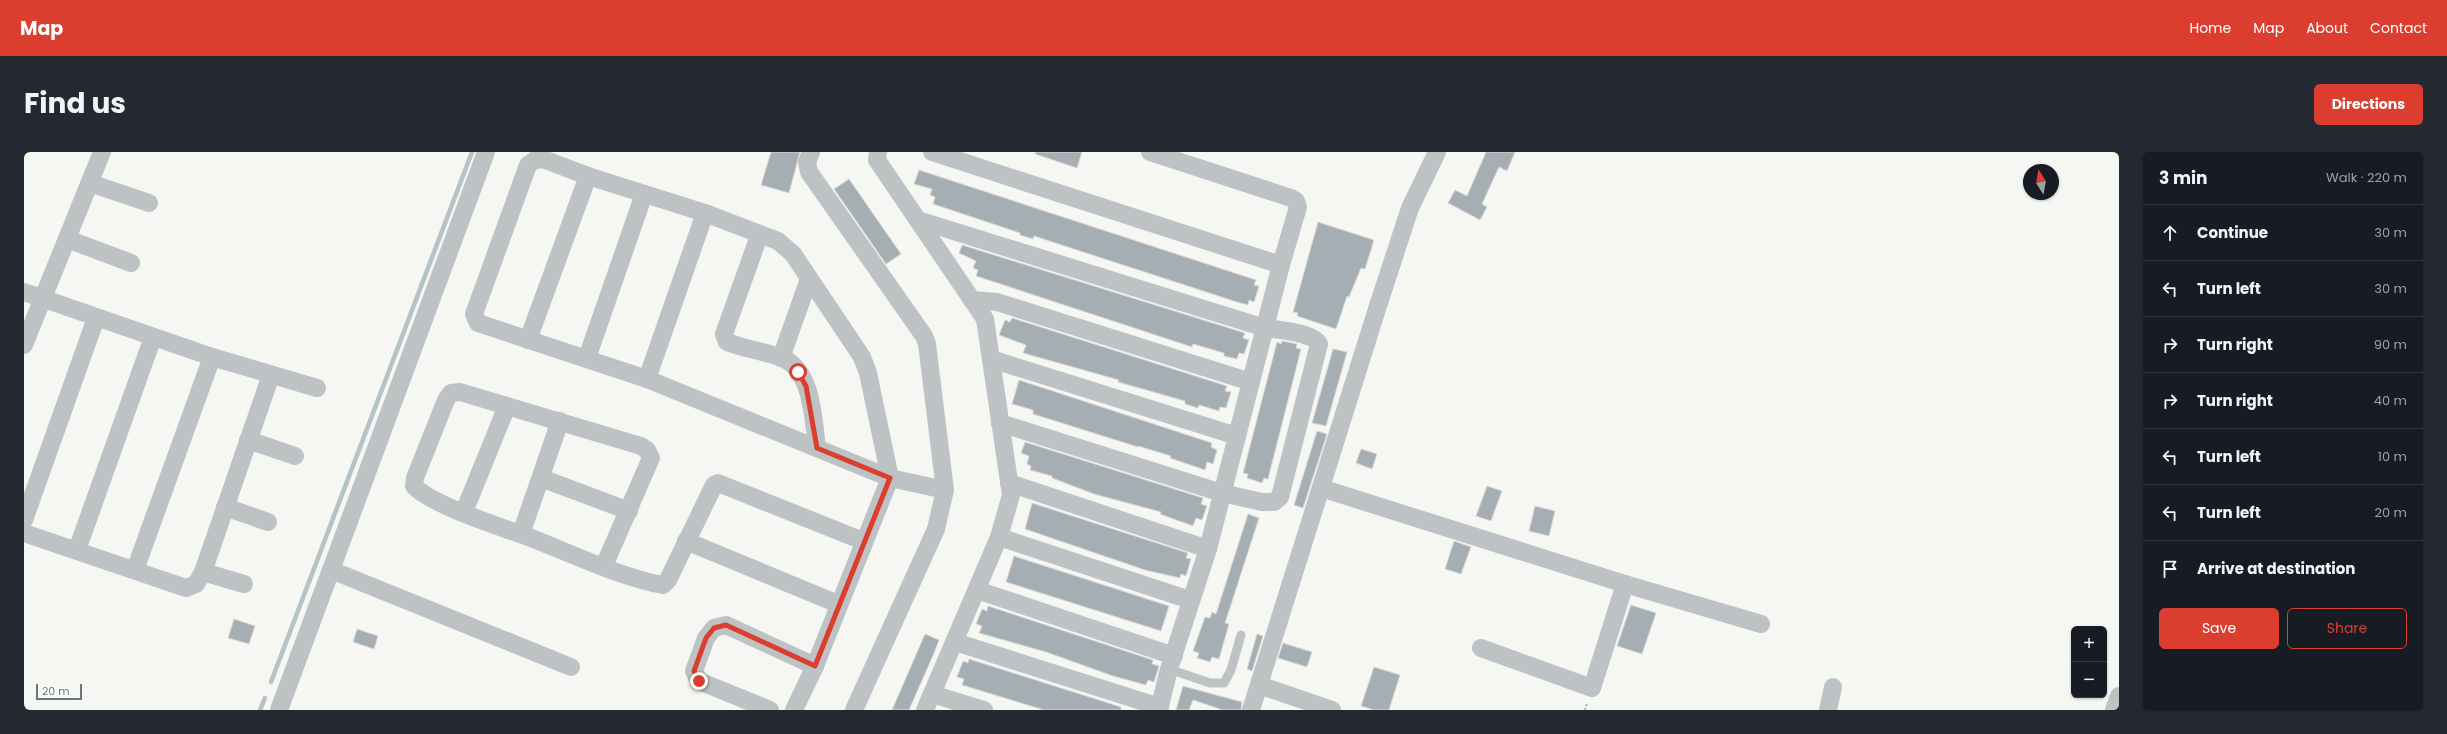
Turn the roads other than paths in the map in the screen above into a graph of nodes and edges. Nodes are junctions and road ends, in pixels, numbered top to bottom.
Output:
1 (102, 152) edge
2 (486, 152) edge
3 (811, 152) edge
4 (878, 152) edge
5 (932, 152) edge
6 (1150, 152) edge
7 (1437, 152) edge
8 (588, 176) junction
9 (90, 183) junction
10 (644, 194) junction
11 (149, 203) dead end
12 (705, 213) junction
13 (918, 220) junction
14 (759, 236) junction
15 (67, 239) junction
16 (131, 263) dead end
17 (1281, 264) junction
18 (809, 279) junction
19 (24, 292) edge
20 (43, 298) junction
21 (972, 300) junction
22 (96, 318) junction
23 (1265, 328) junction
24 (153, 337) junction
25 (528, 340) junction
26 (24, 345) edge
27 (212, 357) junction
28 (587, 358) junction
29 (781, 358) junction
30 (991, 359) junction
31 (271, 375) junction
32 (648, 379) junction
33 (1251, 382) junction
34 (316, 388) dead end
35 (506, 406) junction
36 (560, 421) junction
37 (1000, 423) junction
38 (1237, 436) junction
39 (248, 440) junction
40 (817, 448) junction
41 (295, 456) dead end
42 (541, 478) junction
43 (890, 478) junction
44 (1009, 482) junction
45 (1321, 488) junction
46 (945, 490) junction
47 (1222, 492) junction
48 (225, 507) junction
49 (629, 511) junction
50 (464, 512) junction
51 (24, 520) edge
52 (268, 522) dead end
53 (24, 533) edge
54 (521, 534) junction
55 (999, 537) junction
56 (686, 541) junction
57 (863, 541) junction
58 (1208, 549) junction
59 (77, 550) junction
60 (604, 566) junction
61 (135, 570) junction
62 (331, 570) junction
63 (203, 572) junction
64 (244, 584) dead end
65 (1625, 584) junction
66 (977, 590) junction
67 (1190, 600) junction
68 (838, 604) junction
69 (1761, 624) dead end
70 (1241, 635) dead end
71 (955, 642) junction
72 (1481, 648) dead end
73 (1172, 662) junction
74 (815, 666) junction
75 (571, 667) dead end
76 (1259, 685) junction
77 (1833, 687) dead end
78 (2119, 696) edge
79 (928, 702) edge
80 (1159, 708) edge
81 (279, 710) edge
82 (770, 710) edge
83 (794, 710) edge
84 (854, 710) edge
85 (984, 710) edge
86 (1251, 710) edge
87 (1332, 710) edge
88 (1828, 710) edge
89 (2114, 710) edge

1 - 9 street
2 - 62 street
3 - 46 street
4 - 13 street
5 - 17 street
6 - 17 street
7 - 45 street
8 - 10 street
8 - 25 street
8 - 25 street
9 - 11 street
9 - 15 street
10 - 12 street
10 - 28 street
12 - 14 street
12 - 32 street
13 - 21 street
13 - 23 street
14 - 18 street
14 - 29 street
15 - 16 street
15 - 20 street
17 - 23 street
18 - 29 street
18 - 43 street
19 - 20 street
20 - 22 street
20 - 26 street
21 - 30 street
21 - 33 street
22 - 24 street
22 - 51 street
23 - 33 street
23 - 47 street
24 - 27 street
24 - 59 street
25 - 28 street
27 - 31 street
27 - 61 street
28 - 32 street
29 - 40 street
30 - 37 street
30 - 38 street
31 - 34 street
31 - 39 street
32 - 40 street
33 - 38 street
35 - 36 street
35 - 50 street
35 - 50 street
36 - 42 street
36 - 49 street
37 - 44 street
37 - 47 street
38 - 47 street
39 - 41 street
39 - 48 street
40 - 43 street
42 - 49 street
42 - 54 street
43 - 46 street
43 - 57 street
44 - 55 street
44 - 58 street
45 - 65 street
45 - 76 street
46 - 84 street
47 - 58 street
48 - 52 street
48 - 63 street
49 - 60 street
50 - 54 street
53 - 59 street
54 - 60 street
55 - 66 street
55 - 67 street
56 - 57 street
56 - 60 street
56 - 68 street
57 - 68 street
58 - 67 street
59 - 61 street
61 - 63 street
62 - 75 street
62 - 81 street
63 - 64 street
65 - 69 street
65 - 72 street
66 - 71 street
66 - 73 street
67 - 73 street
68 - 74 street
70 - 73 lane
71 - 79 street
71 - 80 street
73 - 80 street
74 - 82 street
74 - 83 street
76 - 86 street
76 - 87 street
77 - 88 street
78 - 89 street
79 - 85 street

